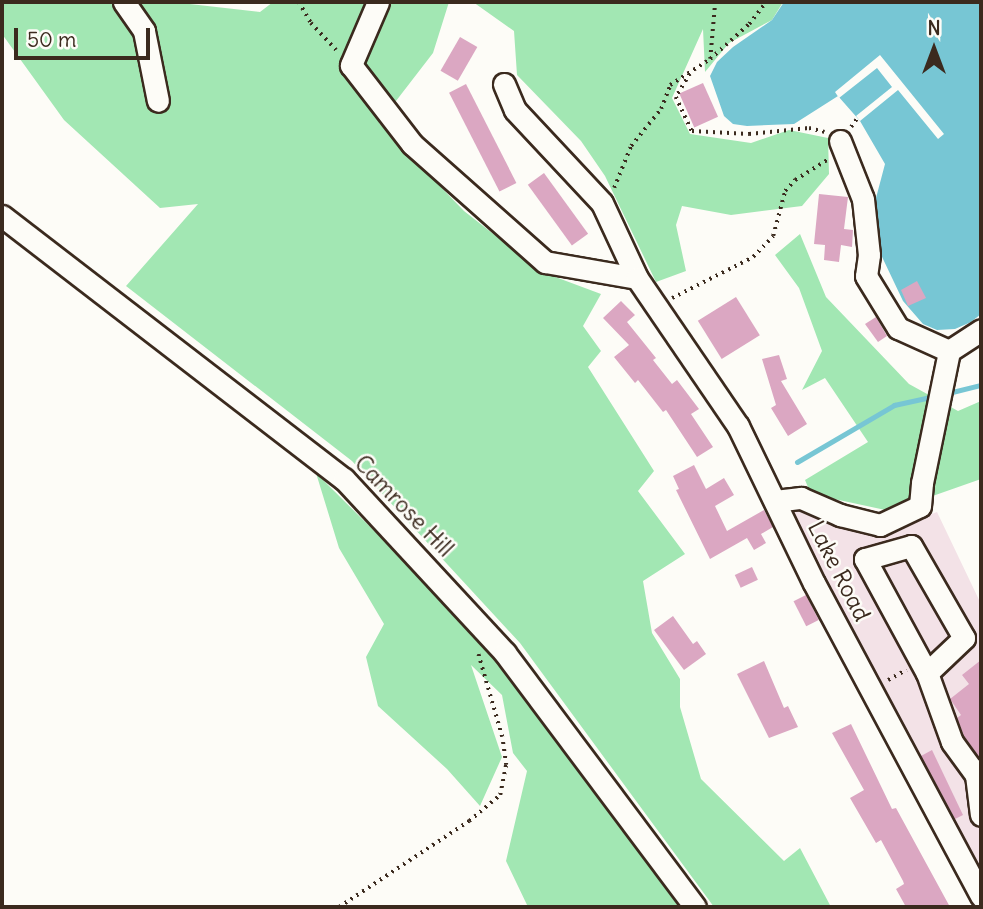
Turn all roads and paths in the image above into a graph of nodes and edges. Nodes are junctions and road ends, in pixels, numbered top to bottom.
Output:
1 (124, 2) edge
2 (299, 2) edge
3 (378, 2) edge
4 (715, 2) edge
5 (766, 2) edge
6 (710, 59) junction
7 (351, 65) junction
8 (692, 71) junction
9 (504, 84) dead end
10 (158, 101) dead end
11 (858, 117) dead end
12 (845, 143) junction
13 (602, 203) junction
14 (2, 215) edge
15 (637, 278) junction
16 (658, 305) junction
17 (981, 330) edge
18 (949, 351) junction
19 (775, 500) junction
20 (475, 642) dead end
21 (924, 667) junction
22 (871, 689) junction
23 (979, 772) edge
24 (981, 815) edge
25 (981, 896) edge
26 (339, 907) edge
27 (695, 907) edge

1 - 10 street
2 - 7 path
3 - 7 street
4 - 6 path
5 - 6 path
6 - 8 path
7 - 15 street
8 - 12 path
8 - 13 path
9 - 13 street, Lake Road
11 - 12 path
12 - 16 path
12 - 18 street
13 - 15 street, Lake Road
14 - 27 street, Camrose Hill
15 - 16 street, Lake Road
16 - 19 street, Lake Road
17 - 18 street
18 - 19 street
19 - 22 street, Lake Road
20 - 26 path
21 - 21 street
21 - 22 path
21 - 23 street
22 - 25 street, Lake Road
23 - 24 street

